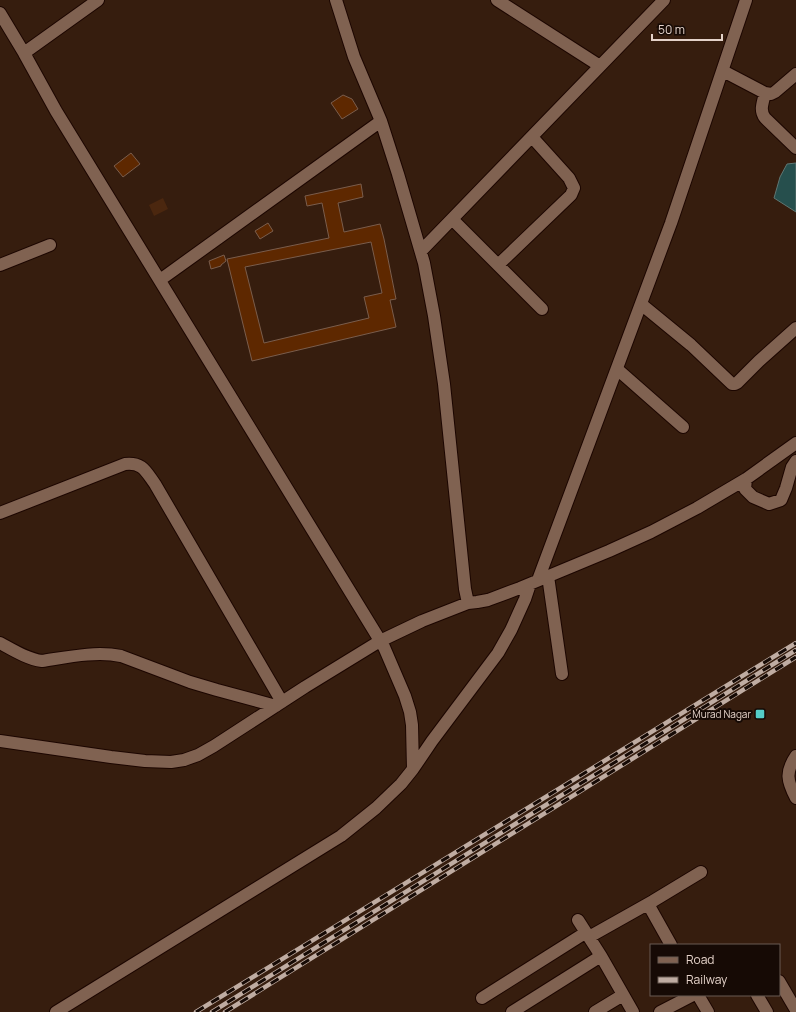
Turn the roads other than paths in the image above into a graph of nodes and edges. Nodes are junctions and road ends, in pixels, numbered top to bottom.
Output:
1 (98, 0) edge
2 (336, 0) edge
3 (497, 0) edge
4 (664, 0) edge
5 (746, 0) edge
6 (0, 13) edge
7 (24, 53) junction
8 (600, 66) junction
9 (723, 71) junction
10 (796, 74) edge
11 (765, 93) junction
12 (381, 121) junction
13 (532, 136) junction
14 (796, 148) edge
15 (452, 219) junction
16 (50, 244) dead end
17 (421, 250) junction
18 (0, 265) edge
19 (498, 265) junction
20 (160, 280) junction
21 (641, 304) junction
22 (542, 309) dead end
23 (796, 328) edge
24 (617, 369) junction
25 (683, 427) dead end
26 (796, 444) edge
27 (796, 462) edge
28 (746, 479) junction
29 (0, 513) edge
30 (539, 580) junction
31 (468, 603) junction
32 (380, 641) junction
33 (0, 643) edge
34 (562, 674) dead end
35 (279, 704) junction
36 (0, 740) edge
37 (796, 756) edge
38 (413, 769) junction
39 (796, 798) edge
40 (701, 872) dead end
41 (648, 904) junction
42 (578, 920) dead end
43 (587, 935) junction
44 (670, 944) edge
45 (601, 956) junction
46 (780, 983) edge
47 (623, 995) junction
48 (691, 996) edge
49 (699, 996) edge
50 (758, 996) edge
51 (482, 998) dead end
52 (796, 1010) edge
53 (56, 1012) edge
54 (512, 1012) edge
55 (595, 1012) edge
56 (633, 1012) edge
57 (660, 1012) edge
58 (708, 1012) edge
59 (767, 1012) edge

1 - 7 street
2 - 12 street
3 - 8 street
4 - 8 street
5 - 9 street
6 - 7 street
7 - 20 street
8 - 13 street
9 - 11 street
9 - 21 street
10 - 11 street
11 - 14 street
12 - 17 street
12 - 20 street
13 - 15 street
13 - 19 street
15 - 17 street
15 - 19 street
16 - 18 street
17 - 31 street
19 - 22 street
20 - 32 street
21 - 23 street
21 - 24 street
24 - 25 street
24 - 30 street
26 - 28 street
27 - 28 street
28 - 30 street
29 - 35 street
30 - 31 street
30 - 34 street
30 - 38 street
31 - 32 street
32 - 35 street
32 - 38 street
33 - 35 street
35 - 36 street
37 - 39 street
38 - 53 street
40 - 41 street
41 - 43 street
41 - 44 street
42 - 43 street
43 - 45 street
43 - 51 street
45 - 47 street
45 - 54 street
46 - 52 street
47 - 55 street
47 - 56 street
48 - 57 street
49 - 58 street
50 - 59 street

